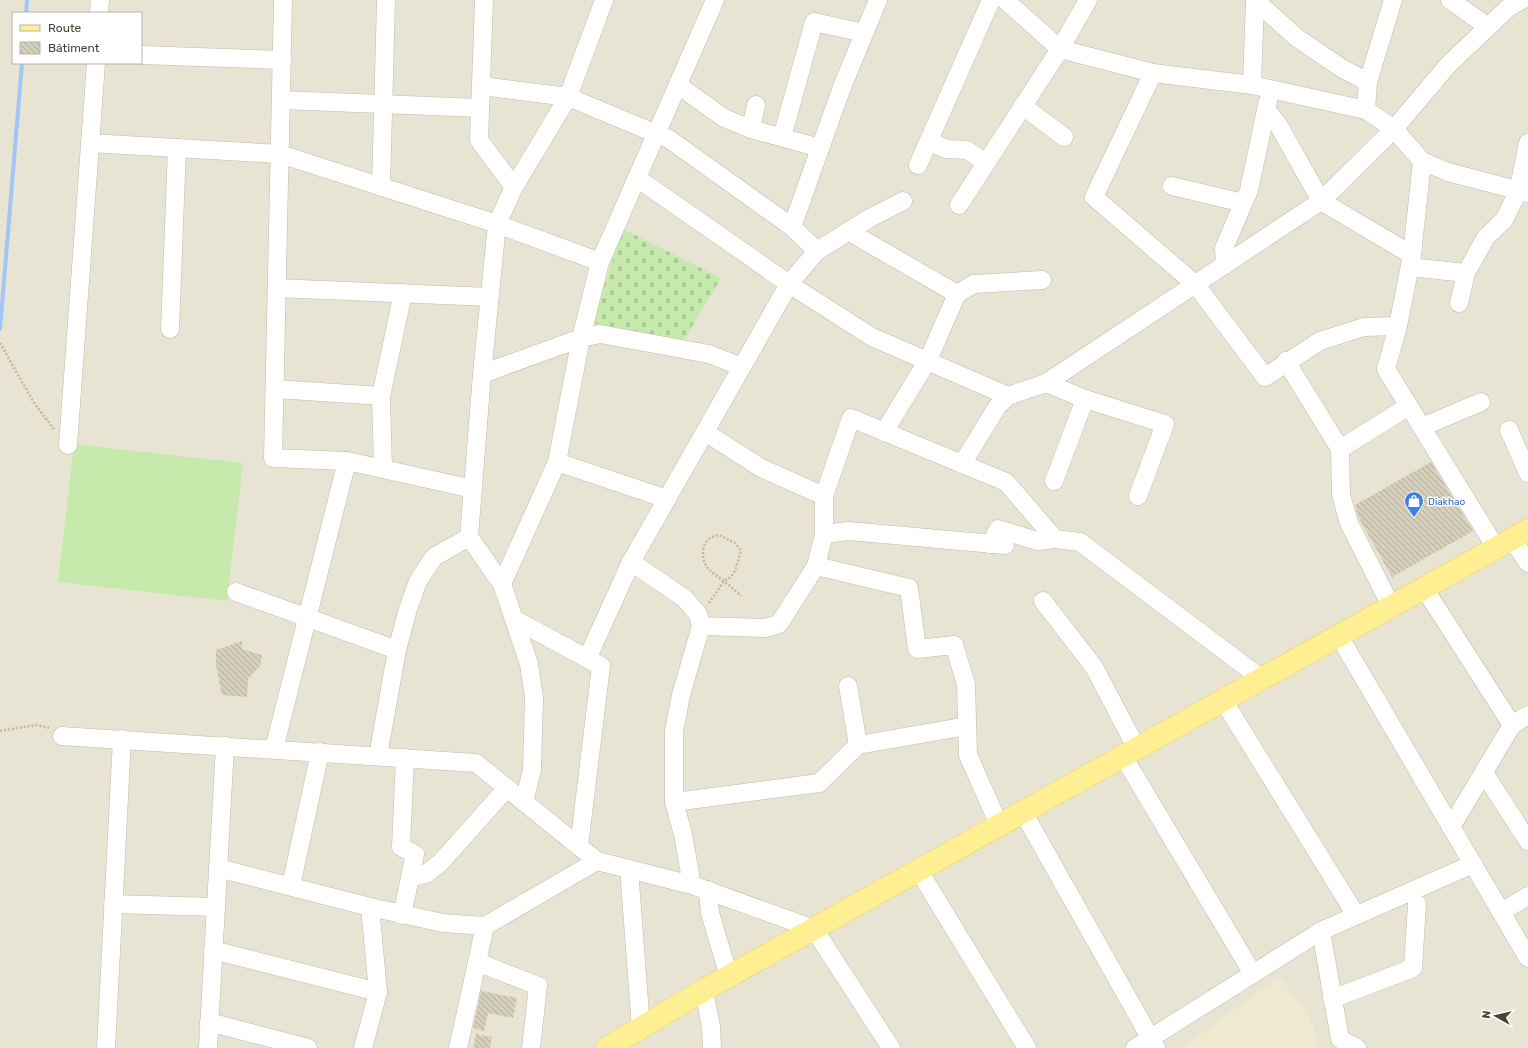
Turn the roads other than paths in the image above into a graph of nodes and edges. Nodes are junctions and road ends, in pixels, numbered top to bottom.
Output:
1 (100, 0) edge
2 (283, 0) edge
3 (386, 0) edge
4 (484, 0) edge
5 (604, 0) edge
6 (716, 0) edge
7 (878, 0) edge
8 (991, 0) edge
9 (1005, 0) edge
10 (1088, 0) edge
11 (1255, 0) edge
12 (1393, 0) edge
13 (1522, 0) edge
14 (1460, 3) edge
15 (99, 12) edge
16 (1488, 27) junction
17 (864, 34) junction
18 (1060, 48) junction
19 (142, 55) edge
20 (282, 60) junction
21 (96, 64) edge
22 (1153, 73) junction
23 (1368, 82) junction
24 (678, 85) junction
25 (1252, 85) junction
26 (481, 86) junction
27 (1272, 90) junction
28 (568, 97) junction
29 (281, 100) junction
30 (384, 104) junction
31 (756, 105) dead end
32 (1023, 106) junction
33 (480, 108) junction
34 (1266, 109) junction
35 (1366, 110) junction
36 (750, 129) junction
37 (1394, 129) junction
38 (657, 133) junction
39 (782, 137) junction
40 (1064, 137) dead end
41 (929, 141) junction
42 (90, 143) junction
43 (1528, 143) edge
44 (177, 148) junction
45 (820, 148) junction
46 (280, 154) junction
47 (1422, 161) junction
48 (986, 163) junction
49 (918, 165) dead end
50 (637, 178) junction
51 (1172, 186) dead end
52 (382, 187) junction
53 (514, 187) junction
54 (1523, 193) edge
55 (903, 201) dead end
56 (1321, 201) junction
57 (1243, 203) junction
58 (959, 204) dead end
59 (497, 224) junction
60 (792, 227) junction
61 (848, 231) junction
62 (817, 250) junction
63 (1411, 261) junction
64 (600, 262) junction
65 (1225, 265) junction
66 (1466, 274) junction
67 (1042, 280) dead end
68 (790, 284) junction
69 (1196, 285) junction
70 (277, 288) junction
71 (402, 293) junction
72 (957, 294) junction
73 (489, 297) junction
74 (1459, 303) dead end
75 (1398, 326) junction
76 (170, 329) dead end
77 (581, 338) junction
78 (928, 360) junction
79 (1286, 362) junction
80 (742, 367) junction
81 (482, 374) junction
82 (1046, 383) junction
83 (275, 389) junction
84 (381, 396) junction
85 (1008, 396) junction
86 (1085, 399) junction
87 (1481, 402) dead end
88 (1409, 406) junction
89 (1422, 427) junction
90 (1509, 430) dead end
91 (705, 432) junction
92 (884, 432) junction
93 (68, 444) road end
94 (1340, 449) junction
95 (347, 461) junction
96 (557, 462) junction
97 (962, 464) junction
98 (383, 469) junction
99 (1528, 472) edge
100 (1054, 481) dead end
101 (473, 489) junction
102 (824, 496) junction
103 (1138, 496) dead end
104 (667, 499) junction
105 (824, 534) junction
106 (469, 537) junction
107 (1055, 539) junction
108 (1512, 539) edge
109 (631, 562) junction
110 (1528, 564) edge
111 (816, 566) junction
112 (502, 584) junction
113 (1424, 588) junction
114 (236, 592) dead end
115 (1043, 601) dead end
116 (1391, 606) junction
117 (307, 618) junction
118 (514, 619) junction
119 (699, 620) junction
120 (1339, 636) junction
121 (397, 650) junction
122 (587, 659) junction
123 (1262, 679) junction
124 (848, 686) dead end
125 (1223, 700) junction
126 (1528, 715) edge
127 (1512, 725) junction
128 (967, 726) junction
129 (62, 736) road end
130 (122, 739) junction
131 (858, 745) junction
132 (225, 746) junction
133 (274, 749) junction
134 (320, 752) junction
135 (1130, 753) junction
136 (378, 756) junction
137 (405, 758) junction
138 (1484, 772) junction
139 (507, 788) junction
140 (524, 802) junction
141 (674, 802) junction
142 (1023, 812) junction
143 (1523, 821) edge
144 (999, 825) junction
145 (1451, 827) junction
146 (1528, 841) edge
147 (579, 846) junction
148 (597, 861) junction
149 (1473, 864) junction
150 (218, 868) junction
151 (629, 869) junction
152 (919, 871) junction
153 (410, 878) junction
154 (291, 886) junction
155 (700, 888) junction
156 (1528, 896) edge
157 (113, 904) junction
158 (1417, 904) dead end
159 (216, 907) junction
160 (370, 907) junction
161 (1501, 912) junction
162 (402, 915) junction
163 (1356, 915) junction
164 (485, 926) junction
165 (814, 929) junction
166 (1321, 931) junction
167 (213, 950) junction
168 (1528, 958) edge
169 (477, 962) junction
170 (1253, 974) junction
171 (729, 977) junction
172 (704, 990) junction
173 (378, 992) junction
174 (1332, 999) junction
175 (209, 1022) junction
176 (641, 1028) junction
177 (1154, 1043) edge
178 (106, 1048) edge
179 (208, 1048) edge
180 (308, 1048) edge
181 (363, 1048) edge
182 (458, 1048) edge
183 (531, 1048) edge
184 (607, 1048) edge
185 (712, 1048) edge
186 (891, 1048) edge
187 (1027, 1048) edge
188 (1135, 1048) edge
189 (1357, 1048) edge

1 - 15 street
2 - 20 street
3 - 30 street
4 - 26 street
5 - 28 street
6 - 24 street
7 - 17 street
8 - 41 street
9 - 18 street
10 - 18 street
11 - 23 street
11 - 25 street
12 - 23 street
13 - 16 street
14 - 16 street
16 - 37 street
17 - 39 street
17 - 45 street
18 - 22 street
18 - 32 street
19 - 20 street
20 - 29 street
21 - 42 street
22 - 25 street
22 - 69 street
23 - 35 street
24 - 36 street
24 - 38 street
25 - 27 street
26 - 28 street
26 - 33 street
27 - 34 street
27 - 35 street
28 - 38 street
28 - 53 street
29 - 30 street
29 - 46 street
30 - 33 street
30 - 52 street
31 - 36 street
32 - 40 street
32 - 48 street
33 - 53 street
34 - 56 street
34 - 57 street
35 - 37 street
36 - 39 street
37 - 47 street
37 - 56 street
38 - 50 street
38 - 60 street
39 - 45 street
41 - 48 street
41 - 49 street
42 - 44 street
42 - 93 street
43 - 54 street
44 - 46 street
44 - 76 street
45 - 60 street
46 - 52 street
46 - 70 street
47 - 54 street
47 - 63 street
48 - 58 street
50 - 64 street
50 - 68 street
51 - 57 street
52 - 59 street
53 - 59 street
54 - 66 street
55 - 61 street
56 - 63 street
56 - 65 street
57 - 65 street
59 - 64 street
59 - 73 street
60 - 62 street
61 - 62 street
61 - 72 street
62 - 68 street
63 - 66 street
63 - 75 street
64 - 77 street
65 - 69 street
66 - 74 street
67 - 72 street
68 - 78 street
68 - 80 street
69 - 79 street
69 - 82 street
70 - 71 street
70 - 83 street
71 - 73 street
71 - 84 street
72 - 78 street
73 - 81 street
75 - 79 street
75 - 88 street
77 - 80 street
77 - 81 street
77 - 96 street
78 - 85 street
78 - 92 street
79 - 94 street
80 - 91 street
81 - 101 street
82 - 85 street
82 - 86 street
83 - 84 street
83 - 95 street
84 - 98 street
85 - 97 street
86 - 100 street
86 - 103 street
87 - 89 street
88 - 89 street
88 - 94 street
89 - 108 street
90 - 99 street
91 - 102 street
91 - 104 street
92 - 97 street
92 - 102 street
94 - 116 street
95 - 98 street
95 - 117 street
96 - 104 street
96 - 112 street
97 - 107 street
98 - 101 street
101 - 106 street
102 - 105 street
104 - 109 street
105 - 107 street
105 - 111 street
106 - 112 street
106 - 121 street
107 - 123 street
108 - 110 street
108 - 113 main road
109 - 119 street
109 - 122 street
111 - 119 street
111 - 128 street
112 - 118 street
113 - 116 main road
113 - 127 street
114 - 117 street
115 - 135 street
116 - 120 main road
117 - 121 street
117 - 133 street
118 - 122 street
118 - 140 street
119 - 141 street
120 - 123 main road
120 - 145 street
121 - 136 street
122 - 147 street
123 - 125 main road
124 - 131 street
125 - 135 main road
125 - 163 street
126 - 127 street
127 - 138 street
128 - 131 street
128 - 144 street
129 - 130 street
130 - 132 street
130 - 157 street
131 - 141 street
132 - 133 street
132 - 150 street
133 - 134 street
134 - 136 street
134 - 154 street
135 - 142 main road
135 - 170 street
136 - 137 street
137 - 139 street
137 - 153 street
138 - 143 street
138 - 145 street
139 - 140 street
139 - 153 street
140 - 147 street
141 - 155 street
142 - 144 main road
142 - 177 street
143 - 146 street
144 - 152 main road
145 - 149 street
147 - 148 street
148 - 151 street
148 - 164 street
149 - 161 street
149 - 163 street
150 - 154 street
150 - 159 street
151 - 155 street
151 - 176 street
152 - 165 main road
152 - 187 street
153 - 162 street
154 - 160 street
155 - 165 street
155 - 171 street
156 - 161 street
157 - 159 street
157 - 178 street
158 - 174 street
159 - 167 street
160 - 162 street
160 - 173 street
161 - 168 street
162 - 164 street
163 - 166 street
164 - 169 street
165 - 171 main road
165 - 186 street
166 - 170 street
166 - 174 street
167 - 173 street
167 - 175 street
169 - 182 street
169 - 183 street
170 - 177 street
171 - 172 main road
172 - 176 main road
172 - 185 street
173 - 181 street
174 - 189 street
175 - 179 street
175 - 180 street
176 - 184 main road
177 - 188 street

